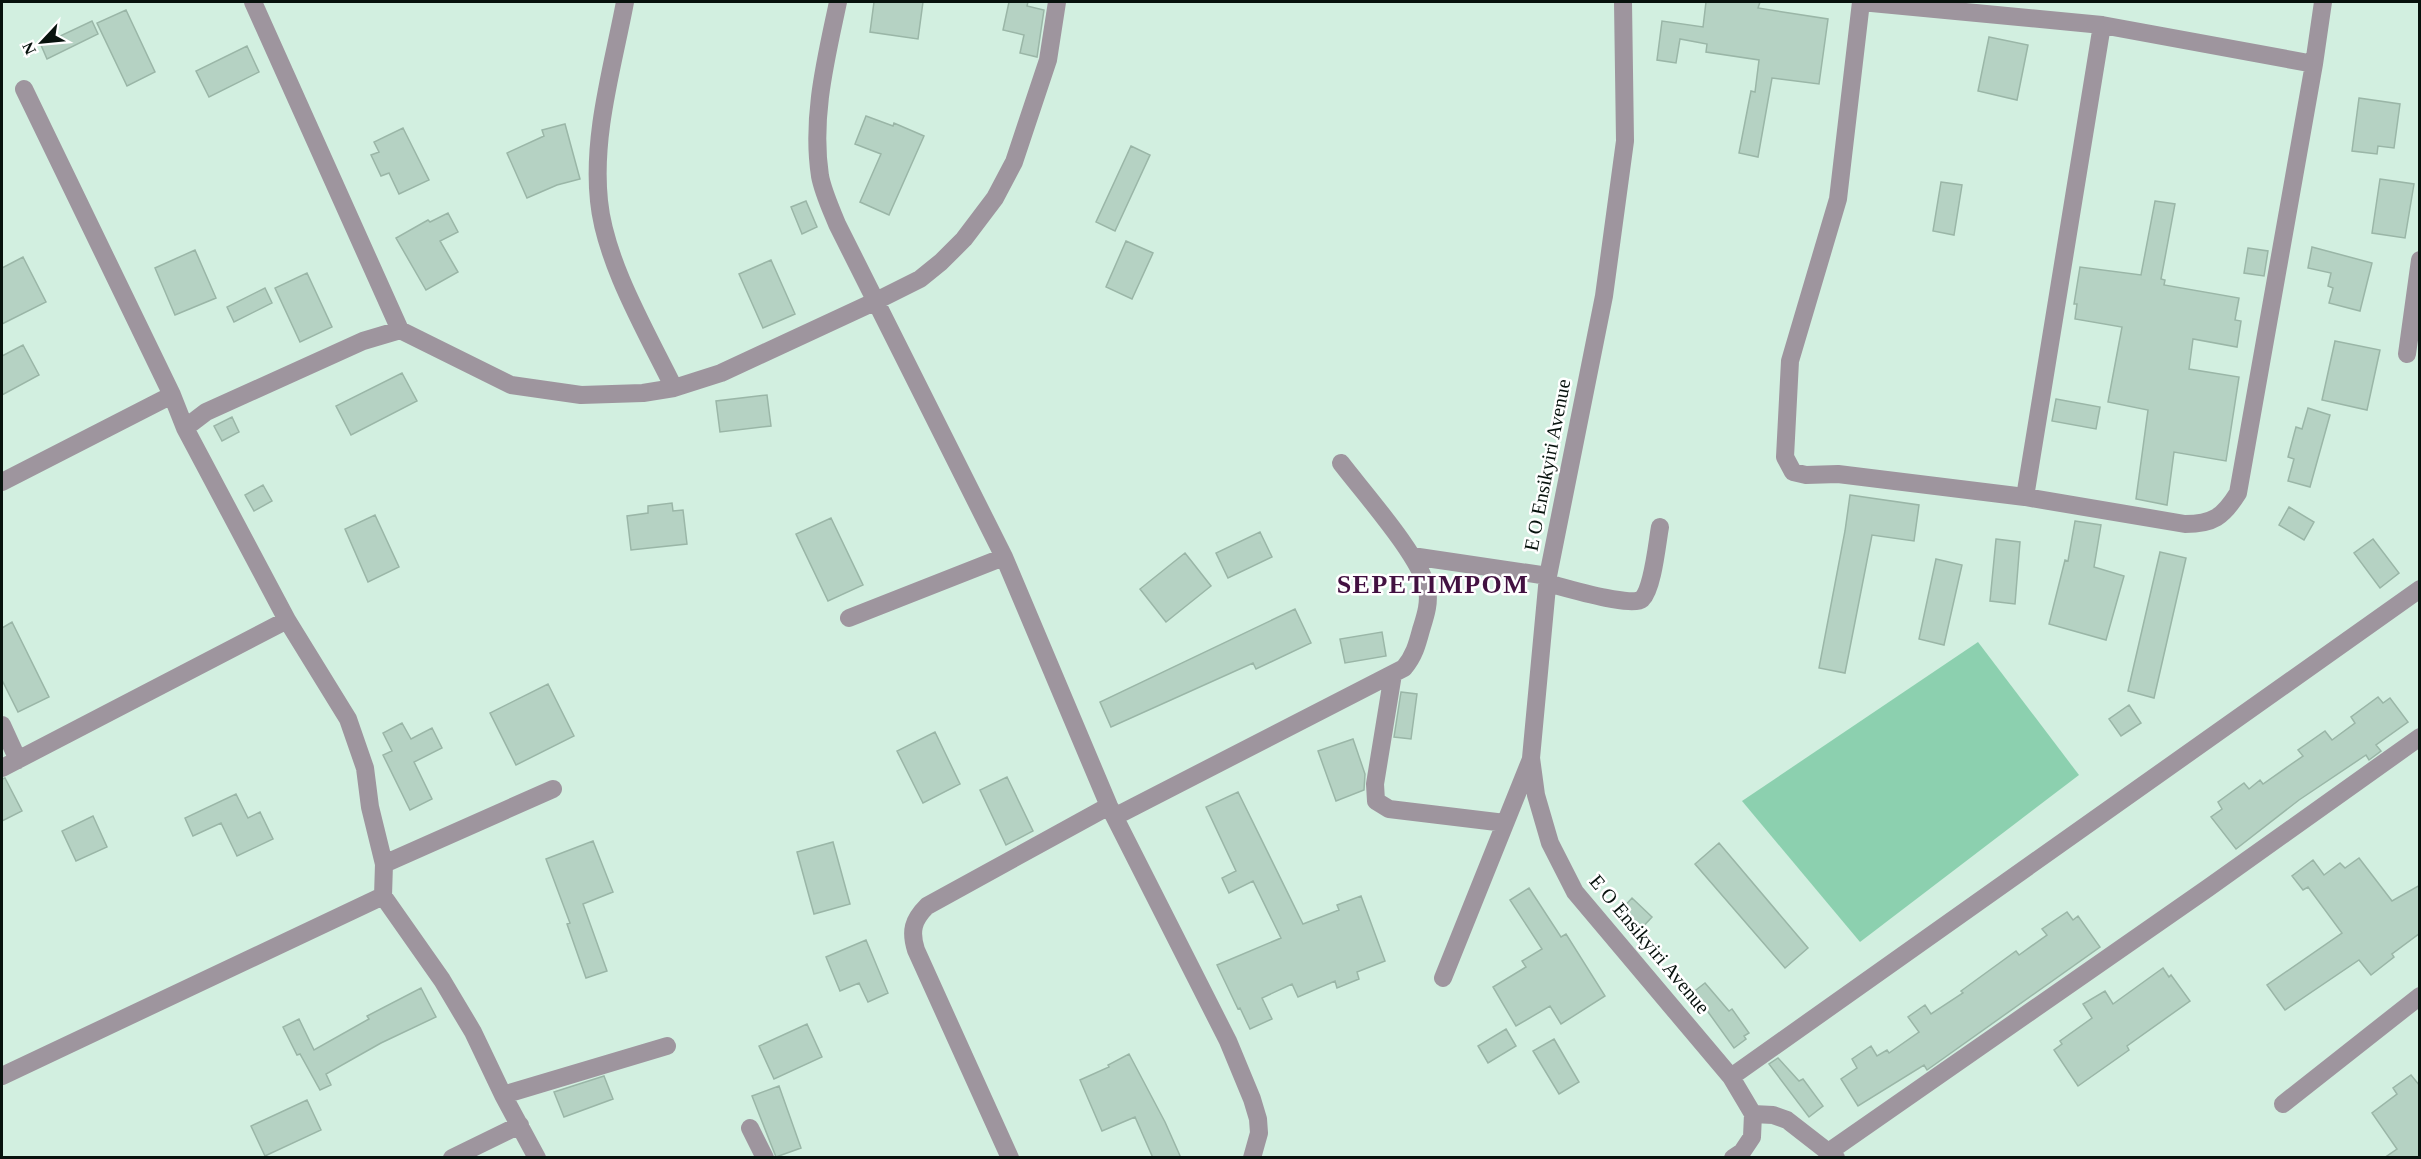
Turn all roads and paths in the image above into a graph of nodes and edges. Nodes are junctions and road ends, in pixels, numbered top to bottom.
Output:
1 (254, 2) edge
2 (625, 2) edge
3 (838, 2) edge
4 (1057, 2) edge
5 (1623, 2) edge
6 (1861, 2) edge
7 (2323, 2) edge
8 (2102, 25) junction
9 (2314, 64) junction
10 (24, 89) dead end
11 (2420, 260) edge
12 (874, 302) junction
13 (400, 330) junction
14 (2407, 354) dead end
15 (674, 388) junction
16 (172, 396) junction
17 (185, 428) junction
18 (1341, 463) dead end
19 (2, 482) edge
20 (2025, 496) junction
21 (1660, 527) dead end
22 (1412, 556) junction
23 (1004, 557) junction
24 (1548, 580) junction
25 (2420, 589) edge
26 (849, 618) dead end
27 (287, 620) junction
28 (1393, 674) junction
29 (2, 726) edge
30 (2418, 740) edge
31 (1531, 758) junction
32 (10, 764) edge
33 (553, 789) dead end
34 (1112, 811) junction
35 (1505, 823) junction
36 (384, 864) junction
37 (383, 896) junction
38 (1443, 978) dead end
39 (2420, 996) edge
40 (667, 1046) dead end
41 (2, 1077) edge
42 (1731, 1077) junction
43 (503, 1095) junction
44 (2283, 1104) dead end
45 (1754, 1114) junction
46 (520, 1125) junction
47 (750, 1128) dead end
48 (1833, 1154) edge
49 (1738, 1155) edge
50 (452, 1158) edge
51 (537, 1158) edge
52 (765, 1158) edge
53 (1010, 1158) edge
54 (1252, 1158) edge

1 - 13 street
2 - 15 street
3 - 12 street
4 - 12 street
5 - 24 street, E O Ensikyiri Avenue
6 - 8 street
6 - 20 street
7 - 9 street
8 - 9 street
8 - 20 street
9 - 20 street
10 - 16 street
11 - 14 street
12 - 15 street
12 - 23 street
13 - 15 street
13 - 17 street
16 - 17 street
16 - 19 street
17 - 27 street
18 - 22 street
21 - 24 street
22 - 24 street
22 - 28 street
23 - 26 street
23 - 34 street
24 - 31 street, E O Ensikyiri Avenue
25 - 42 street
27 - 32 street
27 - 36 street
28 - 34 street
28 - 35 street
29 - 32 street
30 - 48 street
31 - 35 street
31 - 42 street, E O Ensikyiri Avenue
33 - 36 street
34 - 53 street
34 - 54 street
35 - 38 street
36 - 37 street
37 - 41 street
37 - 43 street
39 - 44 street
40 - 43 street
42 - 45 street, E O Ensikyiri Avenue
43 - 46 street
45 - 48 street
45 - 49 street
46 - 50 street
46 - 51 street
47 - 52 street

